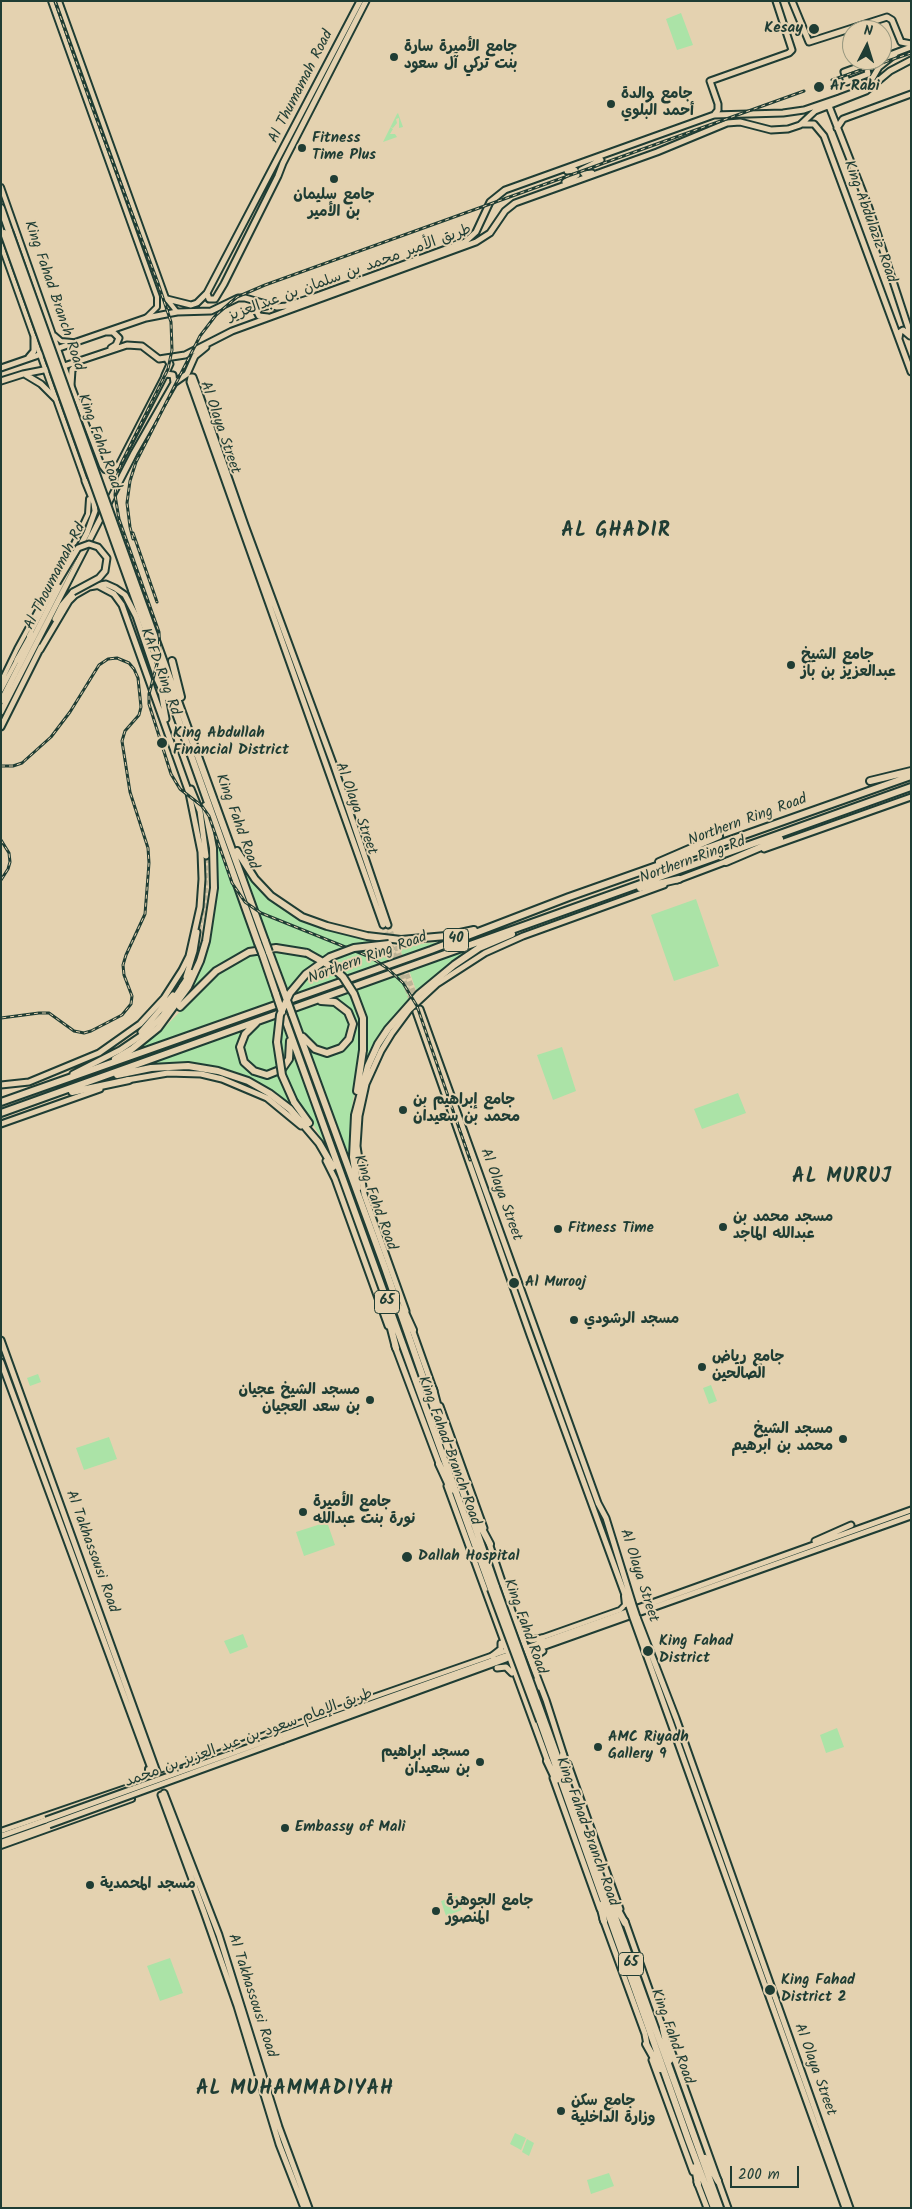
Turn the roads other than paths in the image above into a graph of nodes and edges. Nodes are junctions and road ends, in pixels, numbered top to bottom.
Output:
1 (51, 1) edge
2 (59, 1) edge
3 (360, 1) edge
4 (366, 1) edge
5 (776, 1) edge
6 (792, 1) edge
7 (911, 46) edge
8 (895, 54) junction
9 (892, 55) edge
10 (911, 60) edge
11 (866, 62) edge
12 (911, 94) edge
13 (829, 106) junction
14 (714, 115) junction
15 (801, 124) junction
16 (837, 128) junction
17 (607, 154) junction
18 (624, 164) junction
19 (535, 179) junction
20 (1, 187) edge
21 (259, 194) junction
22 (540, 194) junction
23 (267, 199) junction
24 (1, 208) edge
25 (249, 212) junction
26 (258, 218) junction
27 (1, 226) edge
28 (7, 232) junction
29 (1, 245) edge
30 (162, 287) junction
31 (155, 290) junction
32 (207, 293) junction
33 (167, 299) junction
34 (43, 304) junction
35 (270, 306) junction
36 (24, 308) junction
37 (177, 312) junction
38 (271, 317) junction
39 (146, 318) junction
40 (241, 327) junction
41 (104, 332) junction
42 (53, 335) junction
43 (911, 336) edge
44 (34, 338) junction
45 (899, 340) junction
46 (79, 341) junction
47 (58, 349) junction
48 (110, 351) junction
49 (40, 354) junction
50 (167, 359) junction
51 (23, 360) junction
52 (82, 361) junction
53 (64, 366) junction
54 (1, 368) edge
55 (46, 370) junction
56 (911, 372) edge
57 (23, 374) junction
58 (165, 375) junction
59 (1, 381) edge
60 (174, 383) junction
61 (71, 385) junction
62 (55, 398) junction
63 (76, 399) junction
64 (198, 407) junction
65 (67, 430) junction
66 (85, 481) joint
67 (88, 499) dead end
68 (237, 507) junction
69 (238, 519) junction
70 (245, 526) junction
71 (57, 583) joint
72 (97, 585) junction
73 (135, 589) junction
74 (55, 596) junction
75 (271, 612) junction
76 (52, 613) junction
77 (40, 650) junction
78 (17, 660) junction
79 (172, 661) dead end
80 (31, 666) junction
81 (28, 672) junction
82 (299, 672) junction
83 (156, 676) junction
84 (1, 682) edge
85 (1, 690) edge
86 (1, 701) edge
87 (1, 712) edge
88 (176, 713) junction
89 (1, 718) edge
90 (187, 723) junction
91 (1, 728) edge
92 (333, 764) junction
93 (326, 765) junction
94 (911, 771) edge
95 (911, 776) edge
96 (199, 780) junction
97 (870, 781) dead end
98 (911, 788) edge
99 (911, 797) edge
100 (803, 826) junction
101 (226, 829) junction
102 (719, 836) dead end
103 (206, 856) tunnel mouth
104 (726, 862) junction
105 (680, 879) junction
106 (618, 881) junction
107 (605, 896) junction
108 (200, 907) junction
109 (556, 914) junction
110 (502, 923) junction
111 (208, 925) junction
112 (262, 942) junction
113 (265, 952) junction
114 (485, 953) joint
115 (182, 987) junction
116 (173, 995) tunnel mouth
117 (312, 1002) junction
118 (292, 1016) junction
119 (259, 1020) junction
120 (158, 1028) junction
121 (289, 1030) junction
122 (102, 1066) junction
123 (129, 1080) junction
124 (29, 1082) junction
125 (55, 1083) junction
126 (84, 1084) junction
127 (1, 1085) edge
128 (51, 1096) junction
129 (1, 1102) edge
130 (1, 1113) edge
131 (355, 1115) junction
132 (1, 1124) edge
133 (327, 1154) junction
134 (363, 1211) junction
135 (353, 1212) junction
136 (385, 1268) junction
137 (376, 1274) junction
138 (412, 1330) junction
139 (1, 1340) edge
140 (396, 1348) junction
141 (1, 1362) edge
142 (433, 1389) junction
143 (449, 1452) junction
144 (439, 1464) junction
145 (461, 1488) junction
146 (598, 1503) junction
147 (591, 1506) junction
148 (911, 1510) edge
149 (911, 1516) edge
150 (606, 1518) junction
151 (598, 1520) junction
152 (851, 1525) dead end
153 (472, 1535) junction
154 (490, 1544) junction
155 (822, 1552) dead end
156 (768, 1560) junction
157 (786, 1560) junction
158 (494, 1588) junction
159 (623, 1589) junction
160 (631, 1606) junction
161 (513, 1614) junction
162 (494, 1615) junction
163 (635, 1618) junction
164 (519, 1629) junction
165 (499, 1633) junction
166 (542, 1638) junction
167 (528, 1647) junction
168 (543, 1651) dead end
169 (505, 1655) junction
170 (492, 1656) junction
171 (497, 1668) dead end
172 (536, 1675) junction
173 (516, 1680) junction
174 (545, 1698) junction
175 (527, 1705) junction
176 (673, 1714) junction
177 (667, 1716) junction
178 (319, 1722) junction
179 (262, 1736) junction
180 (281, 1738) junction
181 (683, 1739) junction
182 (677, 1740) junction
183 (563, 1755) junction
184 (547, 1761) junction
185 (148, 1768) dead end
186 (144, 1782) junction
187 (163, 1794) dead end
188 (132, 1799) dead end
189 (572, 1807) junction
190 (1, 1834) edge
191 (15, 1834) junction
192 (716, 1841) junction
193 (1, 1844) edge
194 (597, 1877) junction
195 (604, 1921) junction
196 (625, 1924) junction
197 (663, 2028) junction
198 (646, 2044) junction
199 (668, 2080) junction
200 (675, 2083) junction
201 (272, 2112) junction
202 (692, 2140) junction
203 (718, 2181) junction
204 (698, 2184) junction
205 (304, 2208) edge
206 (309, 2208) edge
207 (707, 2208) edge
208 (717, 2208) edge
209 (728, 2208) edge
210 (845, 2208) edge
211 (850, 2208) edge

1 - 31 main road
2 - 30 main road
3 - 21 main road, Al Thumamah Road
4 - 23 main road
5 - 14 main road
6 - 7 main road
7 - 8 main road, طريق الأمير محمد بن سلمان بن عبدالعزيز
8 - 9 main road, طريق الأمير محمد بن سلمان بن عبدالعزيز
8 - 14 main road, طريق الأمير محمد بن سلمان بن عبدالعزيز
10 - 13 main road, طريق الأمير محمد بن سلمان بن عبدالعزيز
11 - 11 main road
12 - 16 main road
13 - 15 main road, طريق الأمير محمد بن سلمان بن عبدالعزيز
13 - 16 main road, King Abdulaziz Road
14 - 17 main road, طريق الأمير محمد بن سلمان بن عبدالعزيز
15 - 18 main road, طريق الأمير محمد بن سلمان بن عبدالعزيز
15 - 45 main road, King Abdulaziz Road
16 - 43 main road, King Abdulaziz Road
17 - 18 main road
17 - 19 main road, طريق الأمير محمد بن سلمان بن عبدالعزيز
18 - 22 main road, طريق الأمير محمد بن سلمان بن عبدالعزيز
19 - 22 main road
19 - 35 main road, طريق الأمير محمد بن سلمان بن عبدالعزيز
20 - 34 main road, King Fahad Branch Road
21 - 23 main road
21 - 25 main road, Al Thumamah Road
22 - 38 main road, طريق الأمير محمد بن سلمان بن عبدالعزيز
23 - 26 main road
24 - 28 highway, King Fahd Road
25 - 26 main road
25 - 32 main road, Al Thumamah Road
26 - 32 main road
27 - 28 highway, King Fahd Road
28 - 73 highway, King Fahd Road, bridge
29 - 36 main road, King Fahad Branch Road
30 - 31 main road
30 - 33 main road
31 - 39 main road
32 - 33 main road
33 - 37 main road
34 - 36 main road
34 - 42 main road, King Fahad Branch Road
35 - 37 main road, طريق الأمير محمد بن سلمان بن عبدالعزيز
35 - 38 main road
36 - 44 main road, King Fahad Branch Road
37 - 39 main road, طريق الأمير محمد بن سلمان بن عبدالعزيز
38 - 40 main road, طريق الأمير محمد بن سلمان بن عبدالعزيز
39 - 41 main road, طريق الأمير محمد بن سلمان بن عبدالعزيز
40 - 50 main road, طريق الأمير محمد بن سلمان بن عبدالعزيز
40 - 60 main road, Al Thoumamah Rd
41 - 46 main road, طريق الأمير محمد بن سلمان بن عبدالعزيز
41 - 48 main road
42 - 46 main road
42 - 47 main road, King Fahad Branch Road
43 - 45 main road
44 - 49 main road, King Fahad Branch Road
44 - 51 main road
45 - 56 main road, King Abdulaziz Road
46 - 47 main road, طريق الأمير محمد بن سلمان بن عبدالعزيز
47 - 49 main road, طريق الأمير محمد بن سلمان بن عبدالعزيز
47 - 53 main road, King Fahad Branch Road
48 - 50 main road
48 - 52 main road
49 - 51 main road, طريق الأمير محمد بن سلمان بن عبدالعزيز
49 - 55 main road, King Fahad Branch Road
50 - 58 main road
51 - 54 main road, طريق الأمير محمد بن سلمان بن عبدالعزيز
52 - 53 main road
52 - 61 main road
53 - 55 main road
53 - 61 main road, King Fahad Branch Road
55 - 57 main road
55 - 62 main road, King Fahad Branch Road
57 - 59 main road
57 - 62 main road
58 - 60 main road
58 - 63 main road, King Fahad Branch Road
60 - 64 main road
60 - 76 main road, Al Thoumamah Rd
61 - 63 main road, King Fahad Branch Road
62 - 65 main road, King Fahad Branch Road
63 - 65 main road
64 - 68 main road, Al Olaya Street
64 - 68 main road, Al Olaya Street
65 - 66 main road, King Fahad Branch Road
66 - 74 main road, Al Thoumamah Rd
67 - 84 main road
68 - 69 main road, Al Olaya Street
68 - 70 main road, Al Olaya Street
69 - 70 main road
69 - 75 main road, Al Olaya Street
70 - 82 main road, Al Olaya Street
71 - 77 main road, bridge
71 - 78 main road
72 - 77 main road
72 - 83 main road, KAFD Ring Rd
72 - 108 main road, KAFD Ring Rd
73 - 88 highway, King Fahd Road / 65
73 - 90 highway, King Fahd Road / 65
74 - 78 main road
74 - 86 main road, Al Thoumamah Rd
75 - 82 main road
75 - 93 main road, Al Olaya Street
76 - 80 main road
76 - 87 main road, Al Thoumamah Rd
77 - 80 main road
78 - 85 main road
79 - 90 highway
80 - 81 main road
81 - 89 main road
81 - 91 main road
82 - 92 main road, Al Olaya Street
83 - 88 highway
83 - 103 main road
88 - 96 highway, King Fahd Road / 65
90 - 101 highway, King Fahd Road / 65
92 - 93 main road
92 - 93 main road, Al Olaya Street
94 - 97 highway
95 - 106 highway, Northern Ring Road / 40
96 - 111 highway
96 - 112 highway, King Fahd Road / 65
98 - 100 highway, Northern Ring Road / 40
99 - 104 main road, Northern Ring Rd
100 - 104 highway
100 - 107 highway, Northern Ring Road / 40
101 - 110 highway
101 - 112 highway, King Fahd Road / 65
102 - 106 highway
104 - 105 main road, Northern Ring Rd
105 - 107 highway
105 - 114 main road, Northern Ring Rd
106 - 110 highway, Northern Ring Road / 40
107 - 109 highway, Northern Ring Road / 40
108 - 115 main road
108 - 124 main road, KAFD Ring Rd
109 - 117 highway, Northern Ring Road / 40
109 - 131 highway
110 - 122 highway, Northern Ring Road / 40
110 - 133 highway, bridge
111 - 115 highway
111 - 120 highway
112 - 113 highway, King Fahd Road / 65, bridge
113 - 118 highway, King Fahd Road / 65, bridge
113 - 121 highway, King Fahd Road / 65, bridge
114 - 138 main road, King Fahad Branch Road
115 - 125 main road
116 - 124 main road
117 - 118 highway, 65
117 - 119 highway, Northern Ring Road / 40
118 - 134 highway, King Fahd Road / 65
119 - 121 highway
119 - 126 highway, Northern Ring Road / 40
120 - 122 highway
120 - 131 highway, bridge
121 - 135 highway, King Fahd Road / 65
122 - 125 highway, Northern Ring Road / 40
123 - 128 highway
123 - 132 main road, King Fahad Branch Road
123 - 140 main road, King Fahad Branch Road
124 - 127 main road, KAFD Ring Rd
125 - 129 highway, Northern Ring Road / 40
126 - 128 highway, Northern Ring Road / 40
126 - 133 highway
128 - 130 highway, Northern Ring Road / 40
131 - 134 highway
133 - 135 highway
134 - 136 highway, King Fahd Road / 65
135 - 137 highway, King Fahd Road / 65
136 - 138 highway
136 - 143 highway, King Fahd Road / 65
137 - 140 highway
137 - 153 highway, King Fahd Road / 65
138 - 142 main road, King Fahad Branch Road
139 - 141 main road, Al Takhassousi Road
140 - 144 main road, King Fahad Branch Road
142 - 143 highway
142 - 154 main road, King Fahad Branch Road
143 - 145 highway, King Fahd Road / 65
144 - 153 highway
144 - 162 main road, King Fahad Branch Road
145 - 154 highway
145 - 158 highway, King Fahd Road / 65
146 - 147 main road
146 - 147 main road, Al Olaya Street
146 - 150 main road, Al Olaya Street
147 - 151 main road, Al Olaya Street
148 - 156 main road
149 - 157 main road
150 - 151 main road
150 - 160 main road, Al Olaya Street
151 - 159 main road, Al Olaya Street
152 - 156 main road
153 - 158 highway, King Fahd Road / 65
154 - 161 main road, King Fahad Branch Road
155 - 157 main road
156 - 167 main road
157 - 167 main road
158 - 189 highway, King Fahd Road / 65, bridge
159 - 160 main road, Al Olaya Street
159 - 166 main road
160 - 163 main road, Al Olaya Street, bridge
161 - 162 main road
161 - 164 main road, King Fahad Branch Road
162 - 165 main road, King Fahad Branch Road
163 - 176 main road, Al Olaya Street
163 - 177 main road, Al Olaya Street
164 - 166 main road
164 - 167 main road, King Fahad Branch Road
165 - 169 main road, King Fahad Branch Road
165 - 170 main road
166 - 167 main road
167 - 169 main road
167 - 172 main road, King Fahad Branch Road
168 - 172 main road
169 - 170 main road
169 - 173 main road, King Fahad Branch Road
169 - 178 main road, طريق الإمام سعود بن عبد العزيز بن محمد
169 - 180 main road, طريق الإمام سعود بن عبد العزيز بن محمد
170 - 179 main road
171 - 173 main road
172 - 174 main road, King Fahad Branch Road
173 - 175 main road, King Fahad Branch Road
174 - 175 main road
174 - 183 main road, King Fahad Branch Road
175 - 184 main road, King Fahad Branch Road
176 - 177 main road
176 - 181 main road, Al Olaya Street
177 - 182 main road, Al Olaya Street
178 - 179 main road
178 - 180 main road, طريق الإمام سعود بن عبد العزيز بن محمد
179 - 186 main road
180 - 191 main road, طريق الإمام سعود بن عبد العزيز بن محمد, bridge
181 - 182 main road
181 - 192 main road, Al Olaya Street
182 - 192 main road, Al Olaya Street
183 - 189 highway
183 - 196 main road, King Fahad Branch Road
184 - 189 highway
184 - 195 main road, King Fahad Branch Road
185 - 186 main road
186 - 190 main road
187 - 201 main road, Al Takhassousi Road
188 - 193 main road
189 - 194 highway, King Fahd Road / 65
190 - 191 main road, طريق الإمام سعود بن عبد العزيز بن محمد
191 - 193 main road, طريق الإمام سعود بن عبد العزيز بن محمد
192 - 210 main road, Al Olaya Street
192 - 211 main road, Al Olaya Street
194 - 195 highway
194 - 196 highway
194 - 199 highway, King Fahd Road / 65
194 - 200 highway, King Fahd Road / 65
195 - 198 main road, King Fahad Branch Road
196 - 197 main road, King Fahad Branch Road
197 - 200 highway
197 - 203 main road, King Fahad Branch Road
198 - 199 highway
198 - 204 main road, King Fahad Branch Road
199 - 202 highway, King Fahd Road / 65
200 - 202 highway, King Fahd Road / 65
201 - 205 main road, Al Takhassousi Road
201 - 206 main road, Al Takhassousi Road
202 - 203 highway
202 - 204 highway
202 - 208 highway, King Fahd Road / 65
203 - 209 main road, King Fahad Branch Road
204 - 207 main road, King Fahad Branch Road

